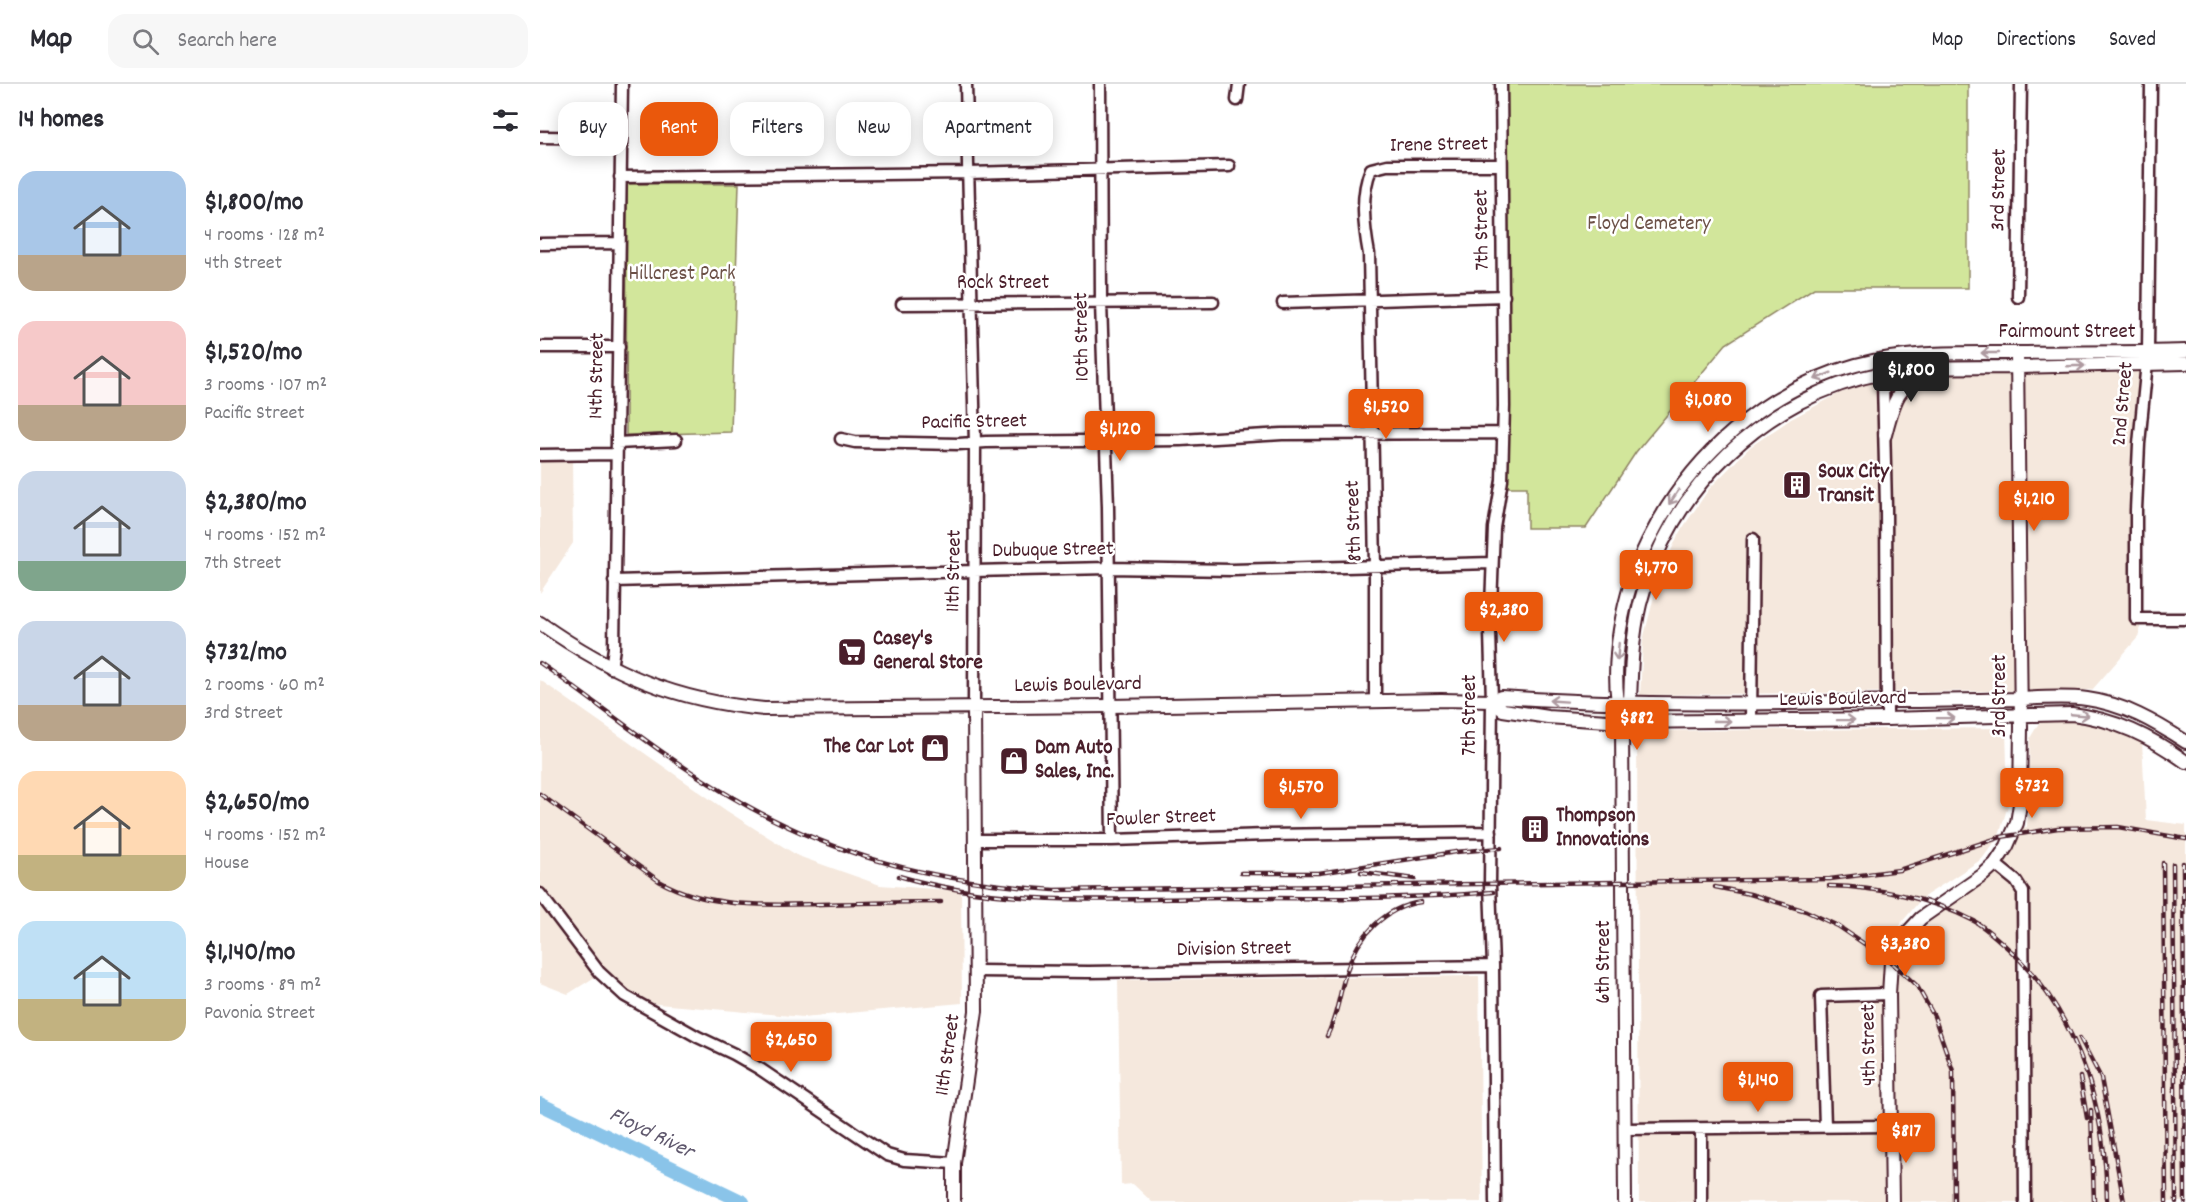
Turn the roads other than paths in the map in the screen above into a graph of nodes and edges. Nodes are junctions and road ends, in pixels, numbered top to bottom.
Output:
1 (622, 84) edge
2 (966, 84) edge
3 (1100, 84) edge
4 (1239, 84) edge
5 (1500, 84) edge
6 (2021, 84) edge
7 (2151, 84) edge
8 (1237, 100) dead end
9 (621, 102) edge
10 (540, 137) edge
11 (558, 137) edge
12 (620, 156) edge
13 (1500, 165) junction
14 (1229, 166) dead end
15 (1378, 167) joint
16 (1100, 168) junction
17 (968, 173) junction
18 (620, 177) junction
19 (619, 243) junction
20 (540, 244) edge
21 (1504, 296) junction
22 (2018, 297) dead end
23 (1370, 300) junction
24 (1213, 302) dead end
25 (1101, 303) junction
26 (1283, 303) dead end
27 (902, 304) dead end
28 (972, 304) junction
29 (540, 347) edge
30 (619, 347) junction
31 (2186, 351) edge
32 (2017, 353) junction
33 (2148, 358) junction
34 (1879, 360) junction
35 (2186, 363) edge
36 (2017, 367) junction
37 (1934, 368) junction
38 (1882, 374) junction
39 (1372, 434) junction
40 (1503, 434) junction
41 (1885, 435) junction
42 (842, 439) dead end
43 (676, 440) dead end
44 (1105, 441) junction
45 (975, 443) junction
46 (616, 448) junction
47 (540, 455) edge
48 (1753, 539) dead end
49 (1492, 563) junction
50 (1376, 567) junction
51 (1108, 568) junction
52 (974, 571) junction
53 (614, 581) junction
54 (2186, 619) edge
55 (540, 623) edge
56 (611, 668) junction
57 (2021, 699) junction
58 (1375, 700) junction
59 (1492, 702) junction
60 (1617, 702) junction
61 (1887, 702) junction
62 (1630, 703) junction
63 (1752, 703) junction
64 (1110, 706) junction
65 (974, 707) junction
66 (2021, 716) junction
67 (1887, 719) junction
68 (1751, 720) junction
69 (1622, 722) junction
70 (2186, 742) edge
71 (2186, 762) edge
72 (1491, 832) junction
73 (975, 840) junction
74 (1112, 840) junction
75 (1995, 864) junction
76 (540, 894) edge
77 (1493, 966) junction
78 (977, 971) junction
79 (1889, 994) junction
80 (1825, 1126) junction
81 (1890, 1126) junction
82 (1625, 1129) junction
83 (1701, 1129) junction
84 (954, 1163) junction
85 (954, 1202) edge
86 (1495, 1202) edge
87 (1625, 1202) edge
88 (1701, 1202) edge
89 (1892, 1202) edge
90 (2025, 1202) edge

1 - 9 street, 14th Street
2 - 17 street, 11th Street
3 - 16 street, 10th Street
4 - 8 street
5 - 13 street, 7th Street
6 - 22 street, 3rd Street
7 - 33 street, 2nd Street
10 - 11 street
12 - 18 street, 14th Street
13 - 15 street, Irene Street
13 - 21 street, 7th Street
14 - 16 street
15 - 23 street, 8th Street
16 - 17 street
16 - 25 street, 10th Street
17 - 18 street
17 - 28 street, 11th Street
18 - 19 street, 14th Street
19 - 20 street
19 - 30 street, 14th Street
21 - 23 street
21 - 40 street, 7th Street
23 - 26 street
23 - 39 street, 8th Street
24 - 25 street, Rock Street
25 - 28 street, Rock Street
25 - 44 street, 10th Street
27 - 28 street, Rock Street
28 - 45 street, 11th Street
29 - 30 street
30 - 46 street, 14th Street
31 - 33 main road, Fairmount Street
32 - 33 main road, Fairmount Street
32 -> 34 main road, Fairmount Street
32 - 36 main road, 3rd Street
33 - 35 main road, Fairmount Street
36 -> 33 main road, Fairmount Street
33 - 54 street, 2nd Street
34 - 38 street
34 -> 60 main road, Fairmount Street
36 - 37 main road, Fairmount Street
36 - 57 main road, 3rd Street
37 - 38 main road, Fairmount Street
37 - 41 main road
38 - 41 street
38 - 62 main road, Fairmount Street
39 - 40 street, Pacific Street
39 - 44 street, Pacific Street
39 - 50 street, 8th Street
40 - 49 street, 7th Street
41 - 61 street
42 - 45 street, Pacific Street
43 - 46 street
44 - 45 street, Pacific Street
44 - 51 street, 10th Street
45 - 52 street, 11th Street
46 - 47 street
46 - 53 street, 14th Street
48 - 63 street
49 - 50 street, Dubuque Street
49 - 59 street, 7th Street
50 - 51 street, Dubuque Street
50 - 58 street, 8th Street
51 - 52 street, Dubuque Street
51 - 64 street, 10th Street
52 - 53 street, Dubuque Street
52 - 65 street, 11th Street
53 - 56 street, 14th Street
55 - 56 main road, Lewis Boulevard
56 - 65 main road, Lewis Boulevard
57 - 61 main road, Lewis Boulevard
57 - 66 main road, 3rd Street
57 - 70 main road, Lewis Boulevard
58 - 59 main road, Lewis Boulevard
58 - 64 main road, Lewis Boulevard
60 -> 59 main road, Lewis Boulevard
59 - 69 main road, Lewis Boulevard
59 - 72 street, 7th Street
60 - 62 main road, Lewis Boulevard
60 - 69 main road, 6th Street
61 - 63 main road, Lewis Boulevard
61 - 67 street
62 - 63 main road, Lewis Boulevard
62 - 69 main road, 6th Street
63 - 68 street
64 - 65 main road, Lewis Boulevard
64 - 74 street, 10th Street
65 - 73 main road, 11th Street
67 -> 66 main road, Lewis Boulevard
66 -> 71 main road, Lewis Boulevard
66 - 75 main road, 3rd Street
68 -> 67 main road, Lewis Boulevard
69 -> 68 main road, Lewis Boulevard
69 - 82 main road, 6th Street
72 - 74 street, Fowler Street
72 - 77 street, 7th Street
73 - 74 street, Fowler Street
73 - 78 main road, 11th Street
75 - 79 main road, 4th Street
75 - 90 street
76 - 84 street
77 - 78 street, Division Street
77 - 86 street, 7th Street
78 - 84 main road, 11th Street
79 - 80 street
79 - 81 main road, 4th Street
80 - 81 street
80 - 83 street
81 - 89 main road, 4th Street
82 - 83 street
82 - 87 main road, 6th Street
83 - 88 street
84 - 85 main road, 11th Street

